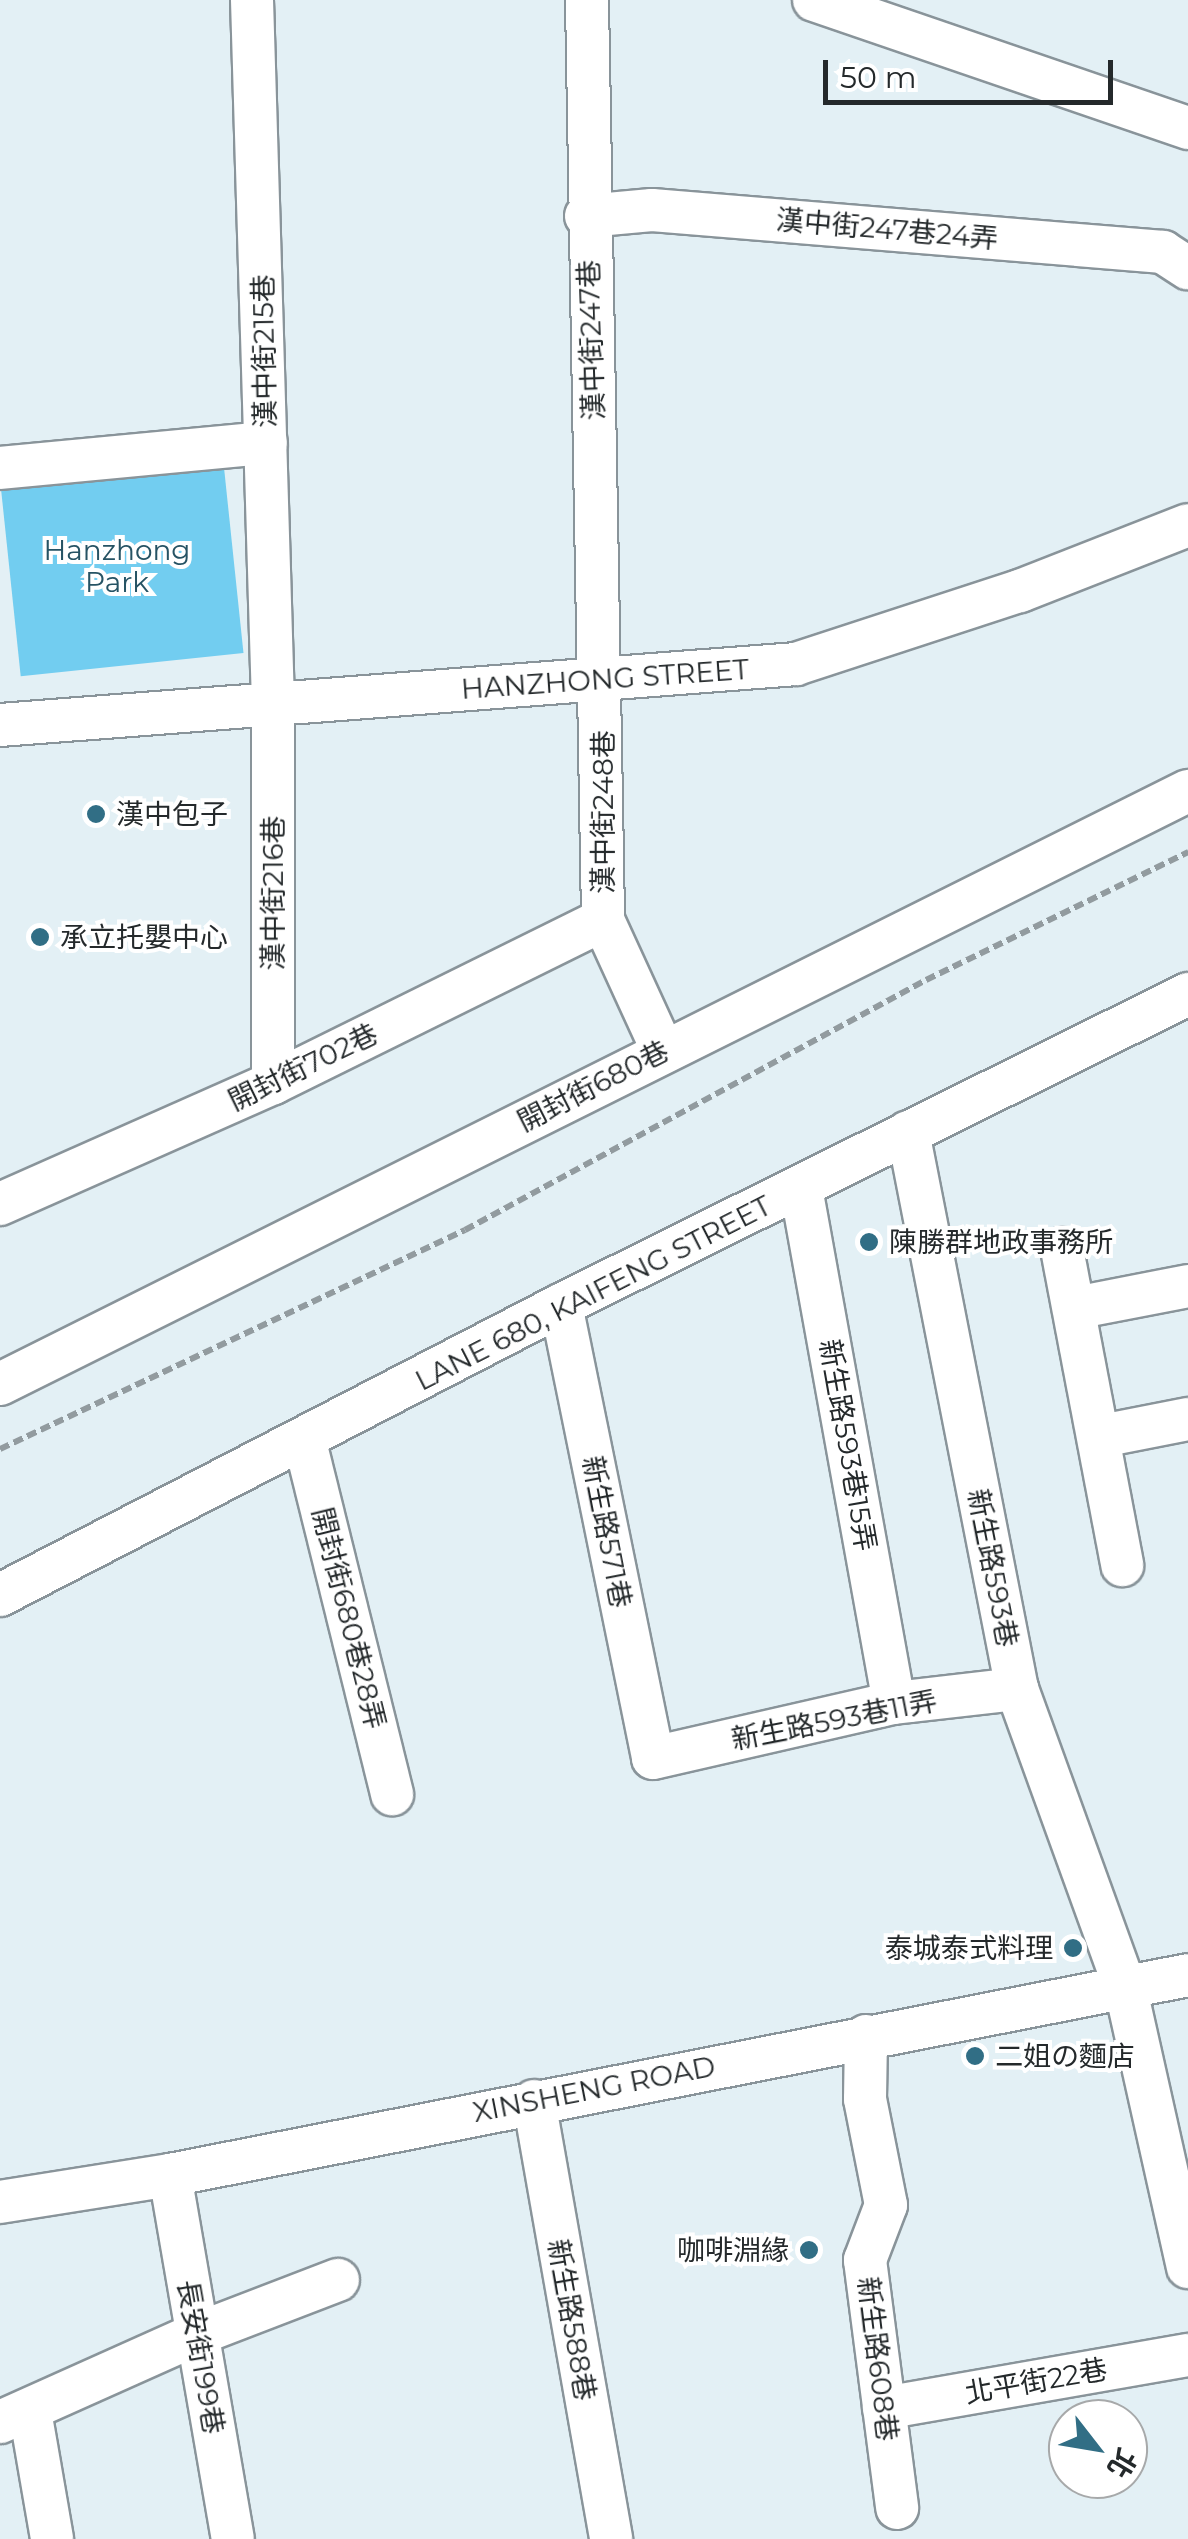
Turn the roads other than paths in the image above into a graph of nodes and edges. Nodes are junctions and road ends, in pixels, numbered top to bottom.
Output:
1 (252, 0) edge
2 (586, 0) edge
3 (814, 0) edge
4 (1188, 128) edge
5 (586, 216) junction
6 (1187, 264) edge
7 (266, 443) junction
8 (0, 468) edge
9 (1188, 525) edge
10 (603, 680) junction
11 (272, 703) junction
12 (0, 724) edge
13 (1188, 791) edge
14 (603, 920) junction
15 (1188, 994) edge
16 (663, 1051) junction
17 (273, 1083) junction
18 (908, 1132) junction
19 (801, 1188) junction
20 (0, 1204) edge
21 (1062, 1249) dead end
22 (1188, 1286) edge
23 (561, 1305) junction
24 (1074, 1308) junction
25 (5, 1369) edge
26 (1188, 1419) edge
27 (1101, 1436) junction
28 (305, 1442) junction
29 (1122, 1565) dead end
30 (0, 1596) edge
31 (1017, 1689) junction
32 (894, 1703) junction
33 (653, 1758) joint
34 (392, 1794) dead end
35 (1188, 1975) edge
36 (1126, 1990) junction
37 (866, 2036) junction
38 (534, 2101) junction
39 (170, 2175) junction
40 (0, 2202) edge
41 (1188, 2267) edge
42 (338, 2280) dead end
43 (197, 2334) junction
44 (1188, 2355) edge
45 (884, 2408) junction
46 (15, 2416) edge
47 (897, 2508) dead end
48 (52, 2539) edge
49 (232, 2539) edge
50 (610, 2539) edge

1 - 7 street, 漢中街215巷
2 - 5 street, 漢中街247巷
3 - 4 street
5 - 6 street, 漢中街247巷24弄
5 - 10 street, 漢中街247巷
7 - 8 street
7 - 11 street, 漢中街215巷
9 - 10 street, HANZHONG STREET
10 - 11 street, HANZHONG STREET
10 - 14 street, 漢中街248巷
11 - 12 street, HANZHONG STREET
11 - 17 street, 漢中街216巷
13 - 16 street, 開封街680巷
14 - 16 street, 漢中街248巷
14 - 17 street, 開封街702巷
15 - 18 street, LANE 680, KAIFENG STREET
16 - 25 street, 開封街680巷
17 - 20 street, 開封街702巷
18 - 19 street, LANE 680, KAIFENG STREET
18 - 31 street, 新生路593巷
19 - 23 street, LANE 680, KAIFENG STREET
19 - 32 street, 新生路593巷15弄
21 - 24 street
22 - 24 street
23 - 28 street, LANE 680, KAIFENG STREET
23 - 33 street, 新生路571巷
24 - 27 street
26 - 27 street
27 - 29 street
28 - 30 street, LANE 680, KAIFENG STREET
28 - 34 street, 開封街680巷28弄
31 - 32 street, 新生路593巷11弄
31 - 36 street, 新生路593巷
32 - 33 street, 新生路593巷11弄
35 - 36 street, XINSHENG ROAD
36 - 37 street, XINSHENG ROAD
36 - 41 street, 新生路593巷
37 - 38 street, XINSHENG ROAD
37 - 45 street, 新生路608巷
38 - 39 street, XINSHENG ROAD
38 - 50 street, 新生路588巷
39 - 40 street, XINSHENG ROAD
39 - 43 street, 長安街199巷
42 - 43 street
43 - 46 street
43 - 49 street, 長安街199巷
44 - 45 street, 北平街22巷
45 - 47 street, 新生路608巷
46 - 48 street

